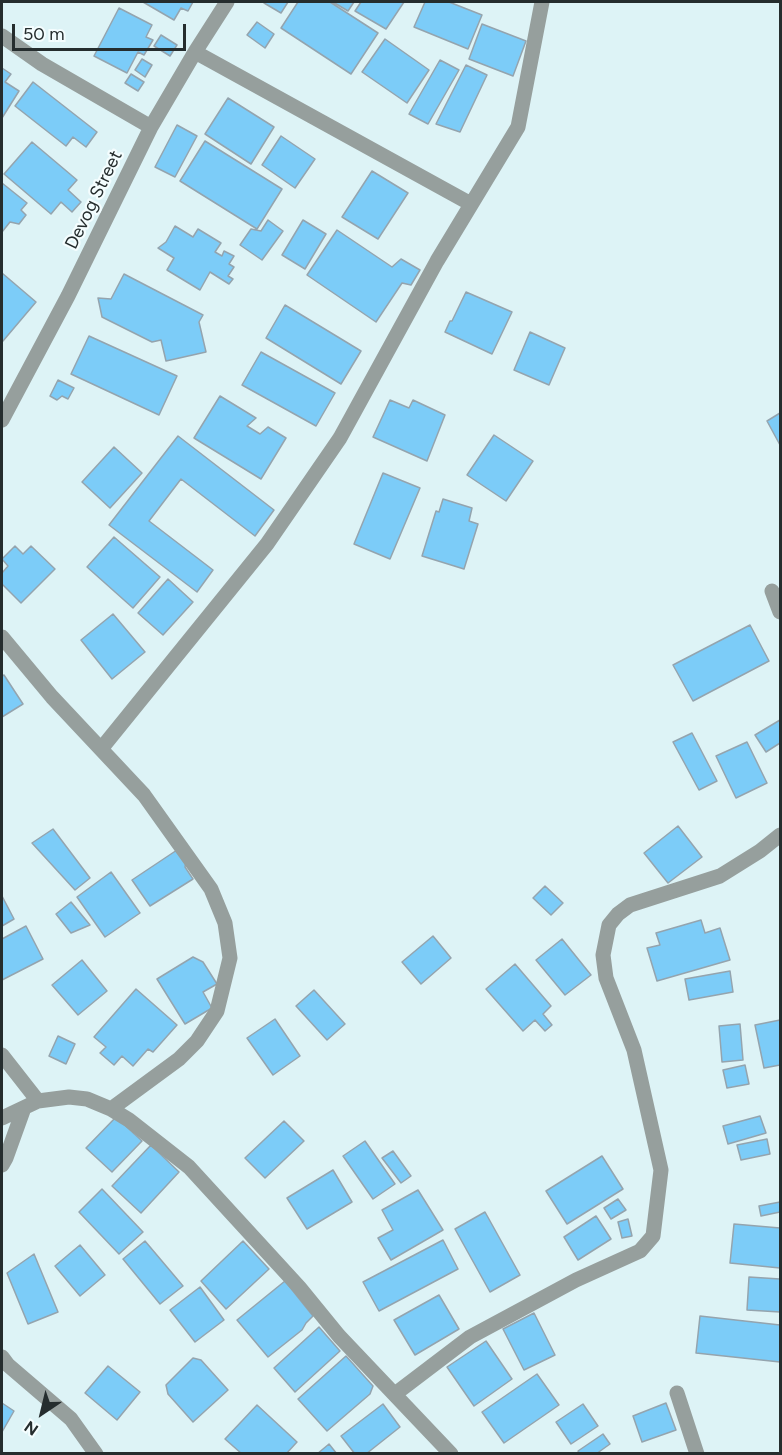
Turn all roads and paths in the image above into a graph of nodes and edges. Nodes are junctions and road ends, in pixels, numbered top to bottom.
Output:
1 (227, 2) edge
2 (542, 2) edge
3 (2, 36) edge
4 (195, 52) junction
5 (151, 127) junction
6 (471, 204) junction
7 (2, 420) edge
8 (772, 591) dead end
9 (780, 612) edge
10 (2, 637) edge
11 (101, 749) junction
12 (780, 836) edge
13 (2, 1055) edge
14 (31, 1105) junction
15 (111, 1109) junction
16 (2, 1118) edge
17 (2, 1165) edge
18 (2, 1357) edge
19 (677, 1393) dead end
20 (395, 1394) junction
21 (96, 1454) edge
22 (451, 1454) edge
23 (697, 1454) edge

1 - 4 street, Devog Street
2 - 6 street
3 - 5 street
4 - 5 street, Devog Street
4 - 6 street
5 - 7 street, Devog Street
6 - 11 street
8 - 9 street
10 - 11 street
11 - 15 street
12 - 20 street
13 - 14 street
14 - 15 street
14 - 16 street
14 - 17 street
15 - 20 street
18 - 21 street
19 - 23 street
20 - 22 street

